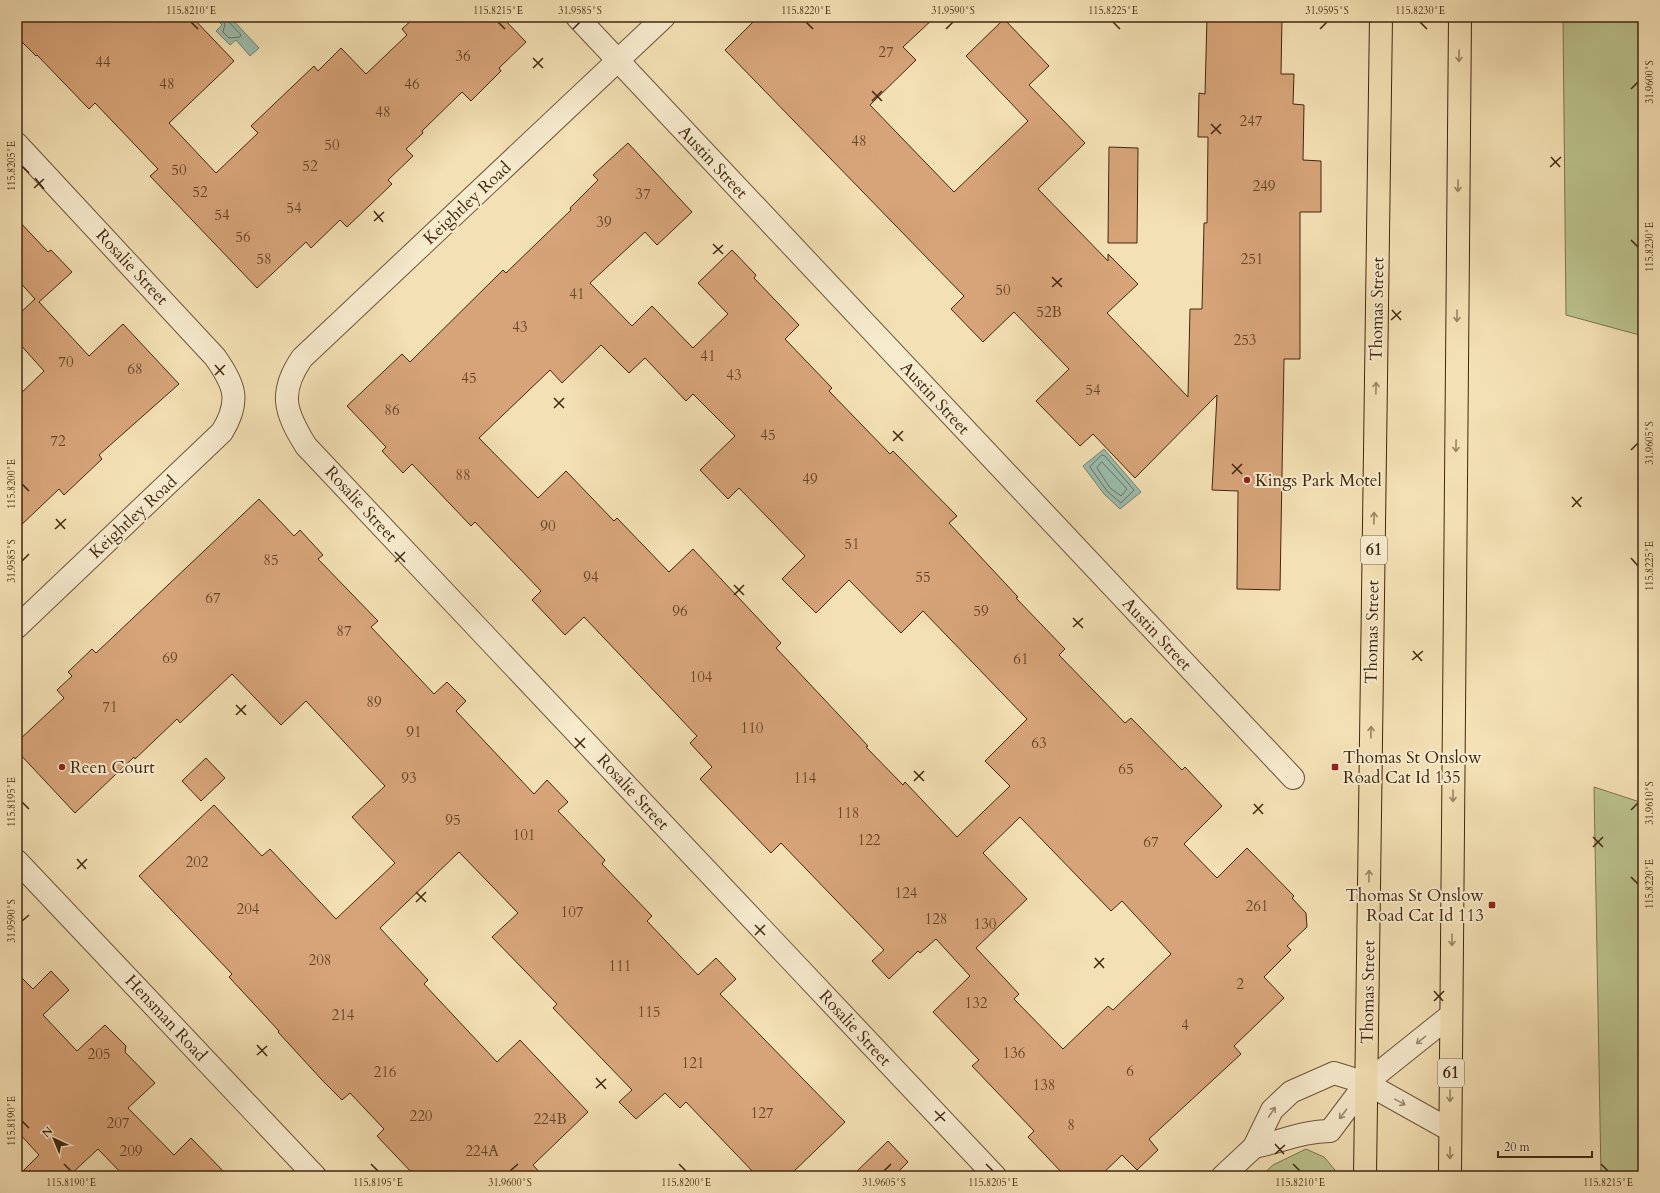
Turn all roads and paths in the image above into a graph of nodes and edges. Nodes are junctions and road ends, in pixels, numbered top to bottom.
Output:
1 (577, 17) edge
2 (664, 17) edge
3 (1381, 17) edge
4 (1460, 17) edge
5 (618, 60) junction
6 (17, 144) edge
7 (233, 398) joint
8 (286, 399) joint
9 (17, 627) edge
10 (1293, 778) dead end
11 (17, 861) edge
12 (1451, 1015) junction
13 (1366, 1083) junction
14 (1450, 1130) junction
15 (1254, 1147) junction
16 (316, 1176) edge
17 (995, 1176) edge
18 (1223, 1176) edge
19 (1365, 1176) edge
20 (1450, 1176) edge

1 - 5 street, Austin Street
2 - 5 street, Keightley Road
13 -> 3 main road, Thomas Street / 61
4 -> 12 main road, 61
5 - 8 street, Keightley Road
5 - 10 street, Austin Street
6 - 7 street, Rosalie Street
7 - 9 street, Keightley Road
8 - 17 street, Rosalie Street
11 - 16 street, Hensman Road
12 -> 13 street
12 -> 14 main road, 61
13 -> 14 street
13 -> 15 street
15 -> 13 street
13 - 19 main road, Thomas Street / 61
14 -> 20 main road, 61
15 - 18 street

